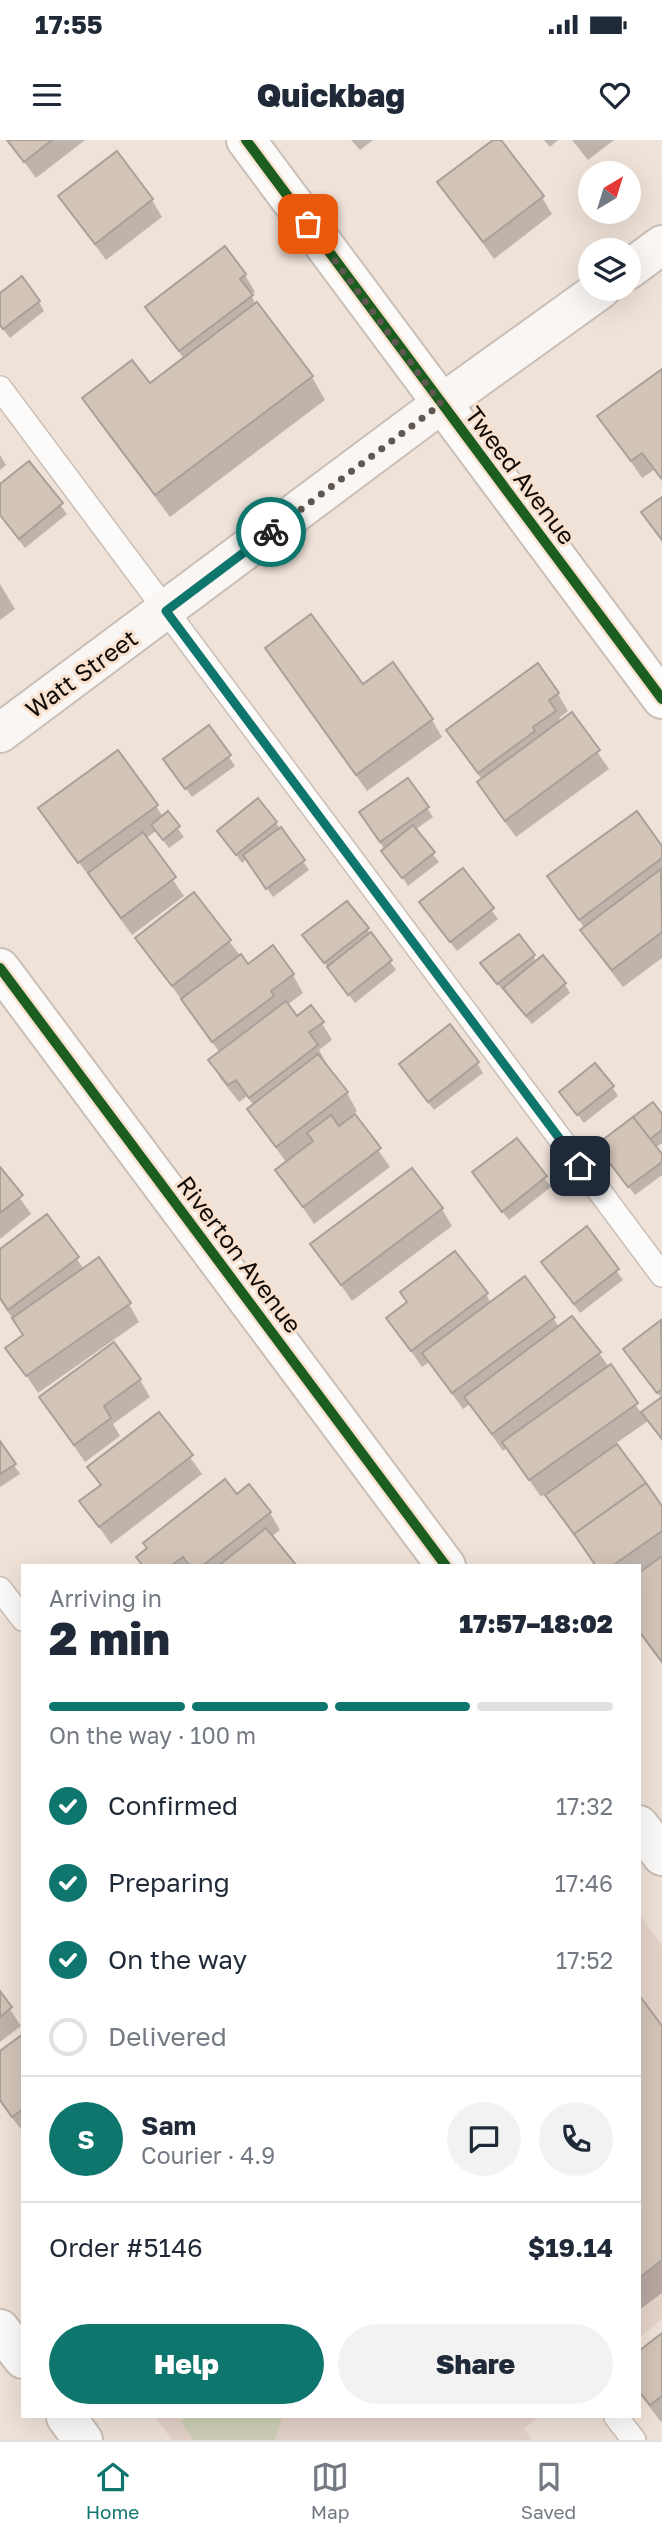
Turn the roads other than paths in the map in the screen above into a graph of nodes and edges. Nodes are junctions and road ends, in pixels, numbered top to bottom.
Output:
1 (246, 140) edge
2 (662, 245) edge
3 (641, 260) edge
4 (584, 301) edge
5 (0, 388) edge
6 (441, 404) junction
7 (166, 611) junction
8 (662, 699) edge
9 (0, 733) edge
10 (0, 968) edge
11 (662, 1275) edge
12 (445, 1564) edge
13 (0, 1589) edge
14 (21, 1616) edge
15 (641, 1828) edge
16 (662, 1856) edge
17 (0, 2329) edge
18 (21, 2356) edge
19 (67, 2418) edge
20 (617, 2418) edge
21 (83, 2440) edge
22 (634, 2440) edge

1 - 6 street, Tweed Avenue
2 - 3 main road
4 - 6 main road, Watt Street
5 - 7 lane
6 - 7 main road, Watt Street
6 - 8 street, Tweed Avenue
7 - 9 main road, Watt Street
7 - 11 lane
10 - 12 street, Riverton Avenue
13 - 14 lane
15 - 16 street
17 - 18 street
19 - 21 street
20 - 22 lane

